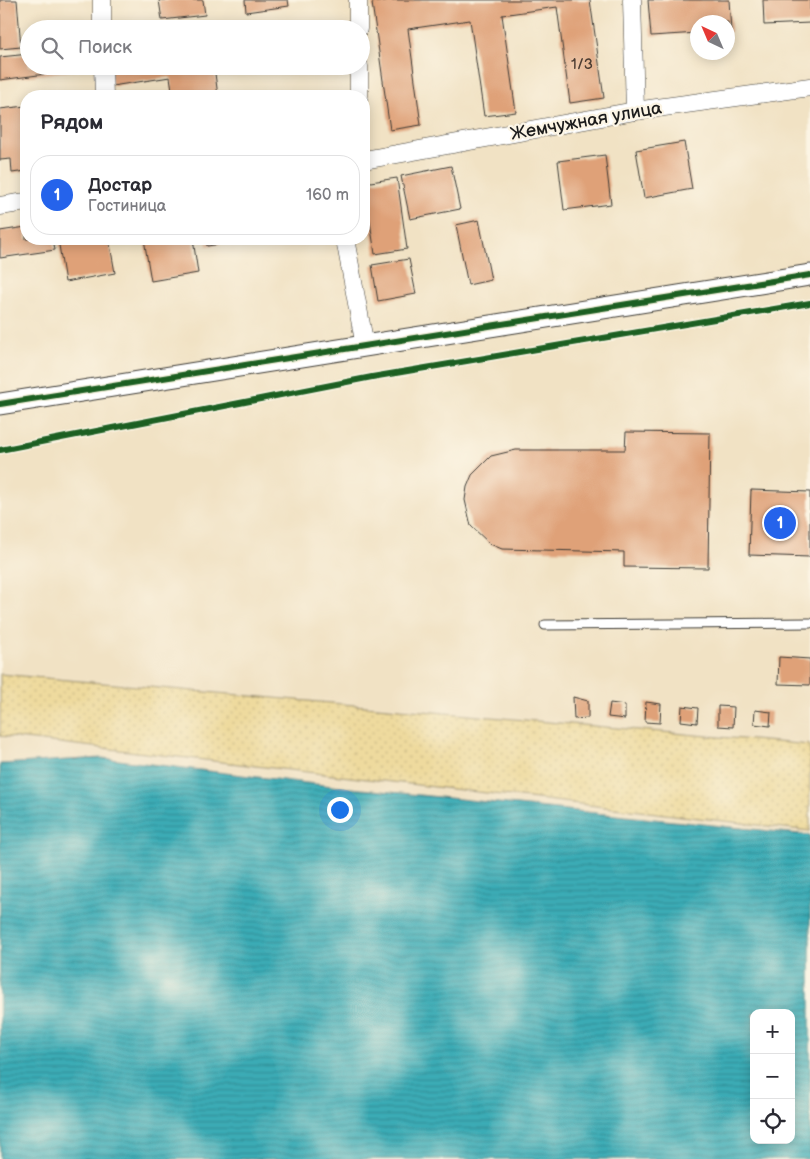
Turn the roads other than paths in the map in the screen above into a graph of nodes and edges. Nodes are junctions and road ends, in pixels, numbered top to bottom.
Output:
1 (102, 0) edge
2 (358, 0) edge
3 (632, 0) edge
4 (102, 20) edge
5 (358, 20) edge
6 (104, 75) edge
7 (359, 75) edge
8 (810, 87) edge
9 (104, 90) edge
10 (359, 90) edge
11 (635, 111) junction
12 (370, 159) edge
13 (20, 203) edge
14 (0, 206) edge
15 (346, 245) edge
16 (810, 276) edge
17 (365, 346) junction
18 (0, 404) edge
19 (810, 623) edge
20 (545, 625) dead end

1 - 4 street
2 - 5 street
3 - 11 street
6 - 9 street
7 - 10 street
8 - 11 street, Жемчужная улица
11 - 12 street, Жемчужная улица
13 - 14 street
15 - 17 street
16 - 17 street
17 - 18 street
19 - 20 lane

